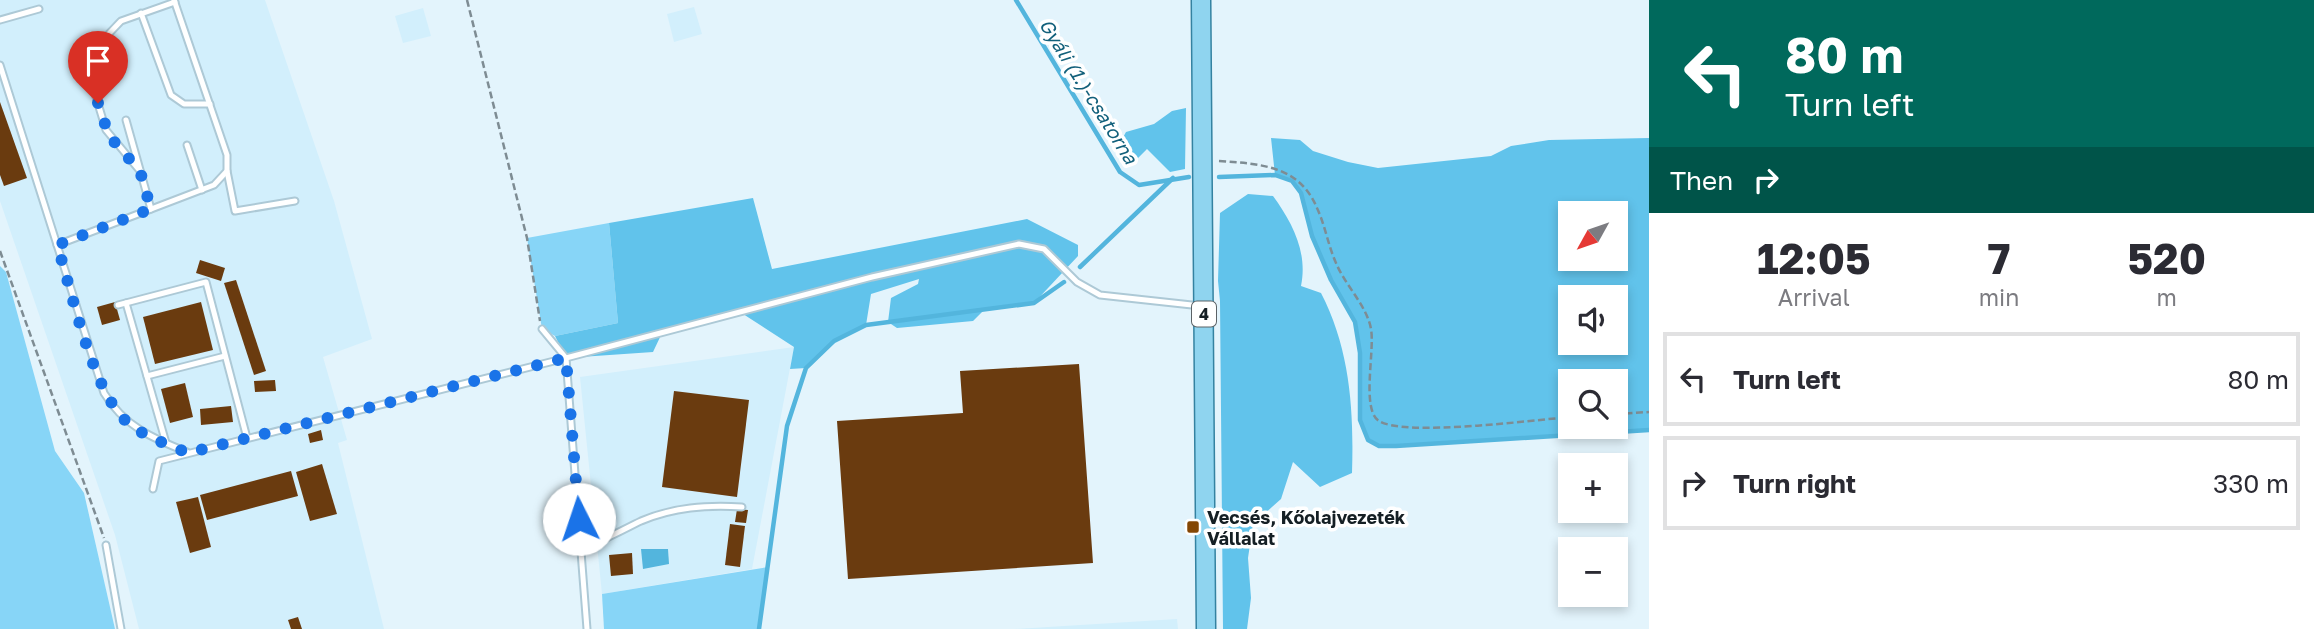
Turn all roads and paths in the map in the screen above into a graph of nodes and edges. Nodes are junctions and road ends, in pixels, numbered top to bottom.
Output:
1 (467, 0) edge
2 (1201, 0) edge
3 (174, 1) edge
4 (38, 9) dead end
5 (141, 13) junction
6 (0, 20) edge
7 (0, 65) edge
8 (210, 104) junction
9 (126, 120) dead end
10 (187, 145) dead end
11 (1214, 161) dead end
12 (140, 171) junction
13 (228, 171) junction
14 (202, 190) junction
15 (295, 201) dead end
16 (151, 209) junction
17 (57, 245) junction
18 (0, 251) edge
19 (0, 262) edge
20 (5, 265) junction
21 (126, 303) junction
22 (118, 305) dead end
23 (1204, 307) junction
24 (542, 329) joint
25 (225, 356) junction
26 (566, 358) junction
27 (147, 376) junction
28 (1649, 412) edge
29 (1628, 413) edge
30 (1558, 418) edge
31 (247, 438) junction
32 (166, 443) junction
33 (188, 453) junction
34 (153, 489) dead end
35 (742, 506) dead end
36 (106, 545) joint
37 (580, 546) junction
38 (121, 629) edge
39 (587, 629) edge
40 (1206, 629) edge

1 - 24 path
2 - 23 main road, 4
3 - 5 lane
3 - 8 lane
4 - 6 lane
5 - 8 lane
5 - 12 lane
7 - 17 lane
8 - 13 lane
9 - 12 lane
10 - 14 lane
11 - 30 path
12 - 16 lane
13 - 14 lane
13 - 15 lane
14 - 16 lane
16 - 17 lane
17 - 32 lane
18 - 20 path
19 - 20 path
20 - 36 path
21 - 22 lane
21 - 25 lane
21 - 27 lane
23 - 26 lane
23 - 40 main road, 4
24 - 26 lane
25 - 27 lane
25 - 31 lane
26 - 31 lane
26 - 37 lane
27 - 32 lane
28 - 29 path
31 - 33 lane
32 - 33 lane
33 - 34 lane
35 - 37 lane
36 - 38 lane
37 - 39 lane

